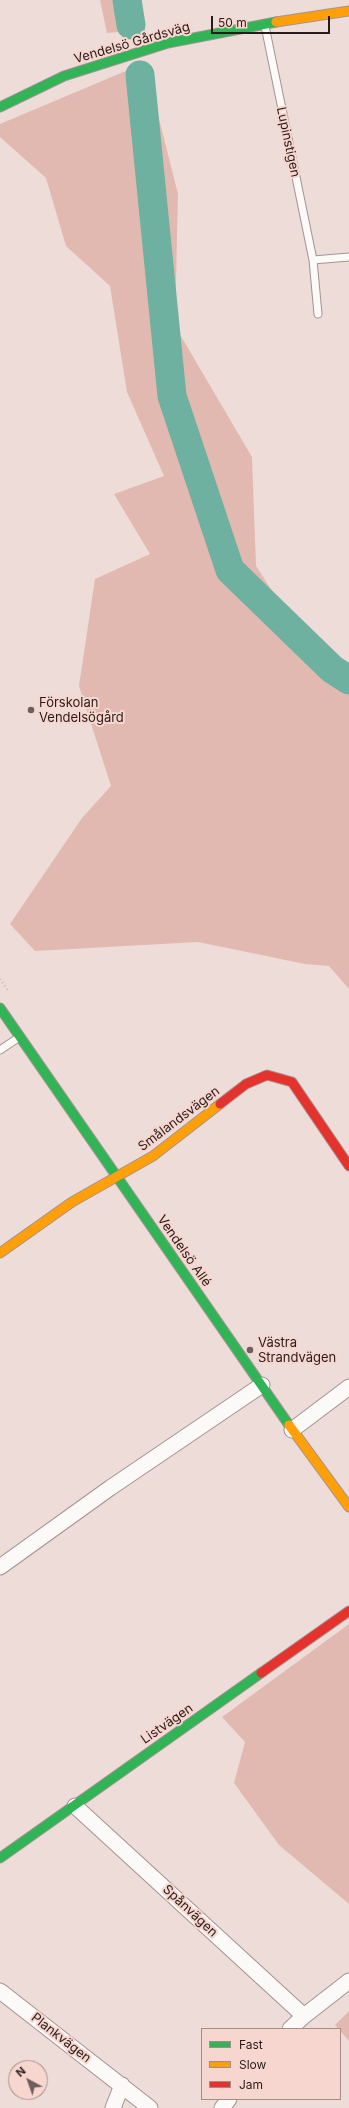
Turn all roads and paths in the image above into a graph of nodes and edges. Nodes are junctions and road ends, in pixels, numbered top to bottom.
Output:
1 (349, 11) edge
2 (264, 24) junction
3 (0, 107) edge
4 (349, 257) edge
5 (313, 260) junction
6 (318, 314) dead end
7 (0, 1008) edge
8 (20, 1037) junction
9 (0, 1050) edge
10 (349, 1166) edge
11 (116, 1178) junction
12 (0, 1253) edge
13 (262, 1385) junction
14 (349, 1388) edge
15 (292, 1430) junction
16 (349, 1507) edge
17 (0, 1567) edge
18 (349, 1611) edge
19 (75, 1806) junction
20 (0, 1858) edge
21 (349, 1981) edge
22 (0, 1991) edge
23 (304, 2016) junction
24 (291, 2028) edge
25 (122, 2085) junction
26 (228, 2100) edge
27 (113, 2108) edge
28 (150, 2108) edge
29 (222, 2108) edge

1 - 2 street, Vendelsö Gårdsväg
2 - 3 street, Vendelsö Gårdsväg
2 - 5 lane, Lupinstigen
4 - 5 lane
5 - 6 lane, Lupinstigen
7 - 8 street, Vendelsö Allé
8 - 9 lane
8 - 11 street, Vendelsö Allé
10 - 11 street, Smålandsvägen
11 - 12 street, Smålandsvägen
11 - 13 street, Vendelsö Allé
13 - 15 street, Vendelsö Allé
13 - 17 street
14 - 15 street
15 - 16 street, Vendelsö Allé
18 - 19 street, Listvägen
19 - 20 street, Listvägen
19 - 23 street, Spånvägen
21 - 23 street
22 - 25 street, Plankvägen
23 - 24 street
25 - 27 street
25 - 28 street, Plankvägen
26 - 29 street

